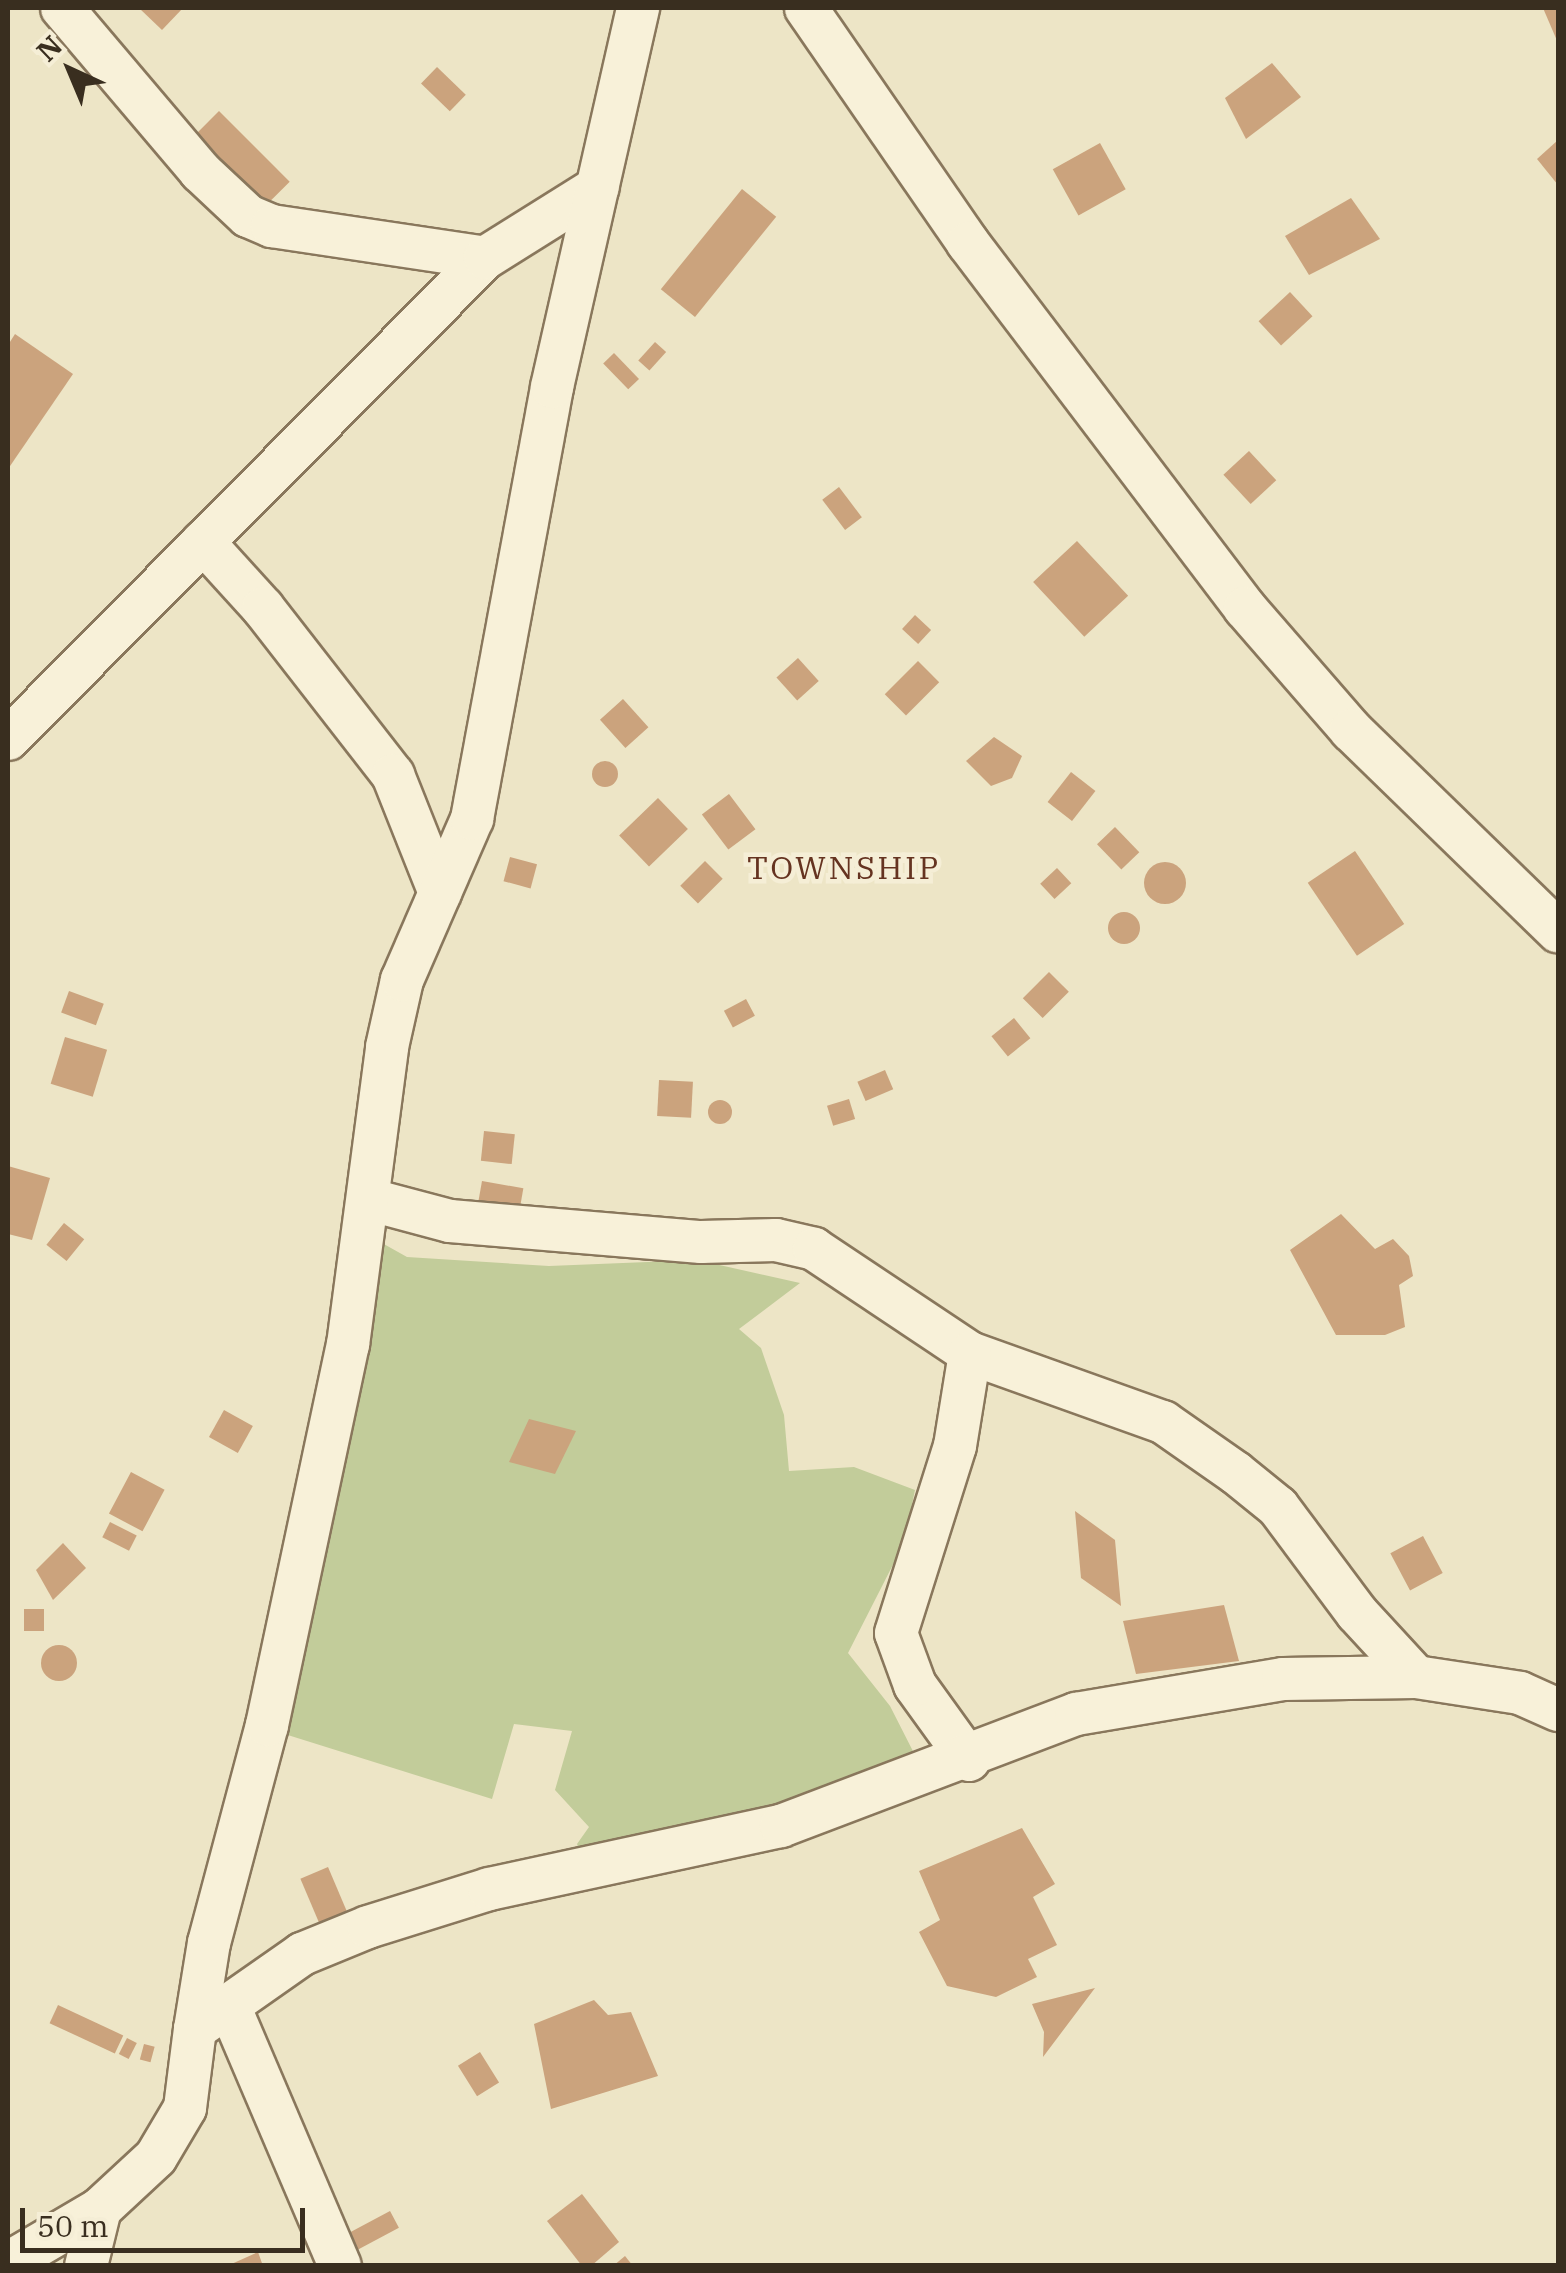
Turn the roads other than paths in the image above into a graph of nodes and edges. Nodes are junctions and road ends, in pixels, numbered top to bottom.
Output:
1 (62, 8) edge
2 (638, 8) edge
3 (806, 8) edge
4 (598, 188) junction
5 (485, 258) junction
6 (202, 542) junction
7 (8, 739) edge
8 (440, 893) junction
9 (1558, 931) edge
10 (371, 1200) junction
11 (970, 1353) junction
12 (1416, 1677) junction
13 (1558, 1710) edge
14 (969, 1760) junction
15 (213, 2018) junction
16 (100, 2210) junction
17 (8, 2263) edge
18 (86, 2266) edge
19 (340, 2266) edge

1 - 5 street
2 - 4 street
3 - 9 street
4 - 5 street
4 - 8 street
5 - 6 street
6 - 7 street
6 - 8 street
8 - 10 street
10 - 11 street
10 - 15 street
11 - 12 street
11 - 14 street
12 - 13 street
12 - 14 street
14 - 15 street
15 - 16 street
15 - 19 street
16 - 17 street
16 - 18 street

